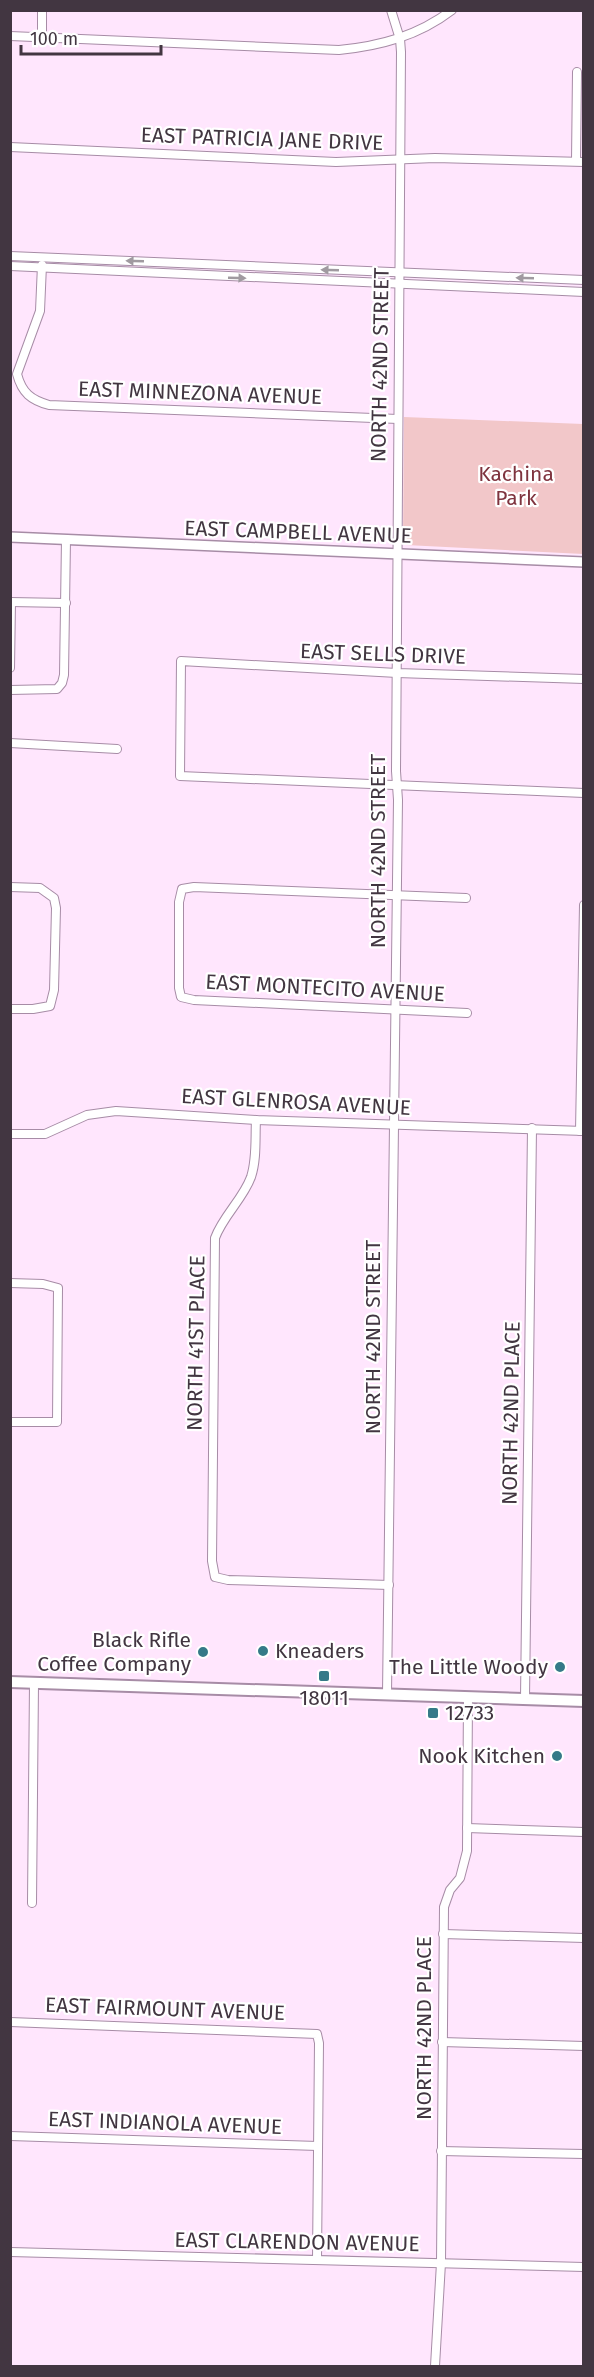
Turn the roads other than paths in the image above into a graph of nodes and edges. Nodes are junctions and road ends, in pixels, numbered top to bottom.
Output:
1 (42, 10) edge
2 (391, 10) edge
3 (452, 10) edge
4 (10, 36) edge
5 (42, 38) junction
6 (400, 39) junction
7 (577, 72) dead end
8 (10, 147) edge
9 (400, 160) junction
10 (580, 161) edge
11 (10, 256) edge
12 (42, 257) junction
13 (202, 264) junction
14 (10, 266) edge
15 (42, 268) junction
16 (399, 273) junction
17 (201, 275) junction
18 (493, 277) junction
19 (584, 280) edge
20 (399, 284) junction
21 (492, 288) junction
22 (584, 292) edge
23 (398, 419) junction
24 (10, 537) edge
25 (66, 539) junction
26 (396, 554) junction
27 (584, 562) edge
28 (11, 602) edge
29 (66, 603) junction
30 (10, 668) edge
31 (397, 673) junction
32 (584, 679) edge
33 (10, 690) edge
34 (10, 743) edge
35 (117, 749) dead end
36 (397, 784) junction
37 (584, 792) edge
38 (10, 887) edge
39 (397, 896) junction
40 (466, 898) dead end
41 (583, 905) edge
42 (10, 1008) edge
43 (395, 1009) junction
44 (467, 1013) dead end
45 (583, 1016) edge
46 (256, 1120) junction
47 (394, 1124) junction
48 (532, 1128) junction
49 (582, 1131) edge
50 (10, 1134) edge
51 (10, 1283) edge
52 (10, 1422) edge
53 (389, 1585) junction
54 (10, 1682) edge
55 (34, 1683) junction
56 (387, 1694) junction
57 (468, 1697) junction
58 (525, 1699) junction
59 (584, 1701) edge
60 (467, 1828) junction
61 (584, 1832) edge
62 (32, 1903) dead end
63 (443, 1934) junction
64 (584, 1938) edge
65 (10, 2022) edge
66 (442, 2042) junction
67 (584, 2046) edge
68 (10, 2136) edge
69 (318, 2146) junction
70 (441, 2151) junction
71 (584, 2154) edge
72 (10, 2252) edge
73 (316, 2260) junction
74 (441, 2263) junction
75 (584, 2267) edge
76 (435, 2367) edge

1 - 5 street
2 - 6 street, NORTH 42ND STREET
3 - 6 street
4 - 5 street
5 - 6 street
6 - 9 street, NORTH 42ND STREET
7 - 10 street
8 - 9 street, EAST PATRICIA JANE DRIVE
9 - 10 street, EAST PATRICIA JANE DRIVE
9 - 16 street, NORTH 42ND STREET
11 - 12 street
13 -> 12 street
12 - 15 street
16 -> 13 street
13 - 17 street
14 - 15 street
15 - 17 street
15 - 23 street, EAST MINNEZONA AVENUE
16 - 18 street
16 - 20 street, NORTH 42ND STREET
17 -> 20 street
19 -> 18 street
18 - 21 street
20 - 21 street
20 - 23 street, NORTH 42ND STREET
21 - 22 street
23 - 26 street, NORTH 42ND STREET
24 - 25 street, EAST CAMPBELL AVENUE
25 - 26 street, EAST CAMPBELL AVENUE
25 - 29 street
26 - 27 street, EAST CAMPBELL AVENUE
26 - 31 street, NORTH 42ND STREET
28 - 29 street
28 - 30 street
29 - 33 street
31 - 32 street, EAST SELLS DRIVE
31 - 36 street, NORTH 42ND STREET
31 - 36 street, EAST SELLS DRIVE
34 - 35 street
36 - 37 street
36 - 39 street, NORTH 42ND STREET
38 - 42 street
39 - 40 street
39 - 43 street, NORTH 42ND STREET
39 - 43 street, EAST MONTECITO AVENUE
41 - 45 street
43 - 44 street, EAST MONTECITO AVENUE
43 - 47 street, NORTH 42ND STREET
45 - 49 street
46 - 47 street, EAST GLENROSA AVENUE
46 - 50 street, EAST GLENROSA AVENUE
46 - 53 street, NORTH 41ST PLACE
47 - 48 street, EAST GLENROSA AVENUE
47 - 53 street, NORTH 42ND STREET
48 - 49 street, EAST GLENROSA AVENUE
48 - 58 street, NORTH 42ND PLACE
51 - 52 street
53 - 56 street, NORTH 42ND STREET
54 - 55 main road
55 - 56 main road
55 - 62 street
56 - 57 main road
57 - 58 main road
57 - 60 street, NORTH 42ND PLACE
58 - 59 main road
60 - 61 street
60 - 63 street, NORTH 42ND PLACE
63 - 64 street
63 - 66 street, NORTH 42ND PLACE
65 - 69 street, EAST FAIRMOUNT AVENUE
66 - 67 street
66 - 70 street, NORTH 42ND PLACE
68 - 69 street, EAST INDIANOLA AVENUE
69 - 73 street
70 - 71 street
70 - 74 street, NORTH 42ND PLACE
72 - 73 street, EAST CLARENDON AVENUE
73 - 74 street, EAST CLARENDON AVENUE
74 - 75 street, EAST CLARENDON AVENUE
74 - 76 street, NORTH 42ND PLACE

